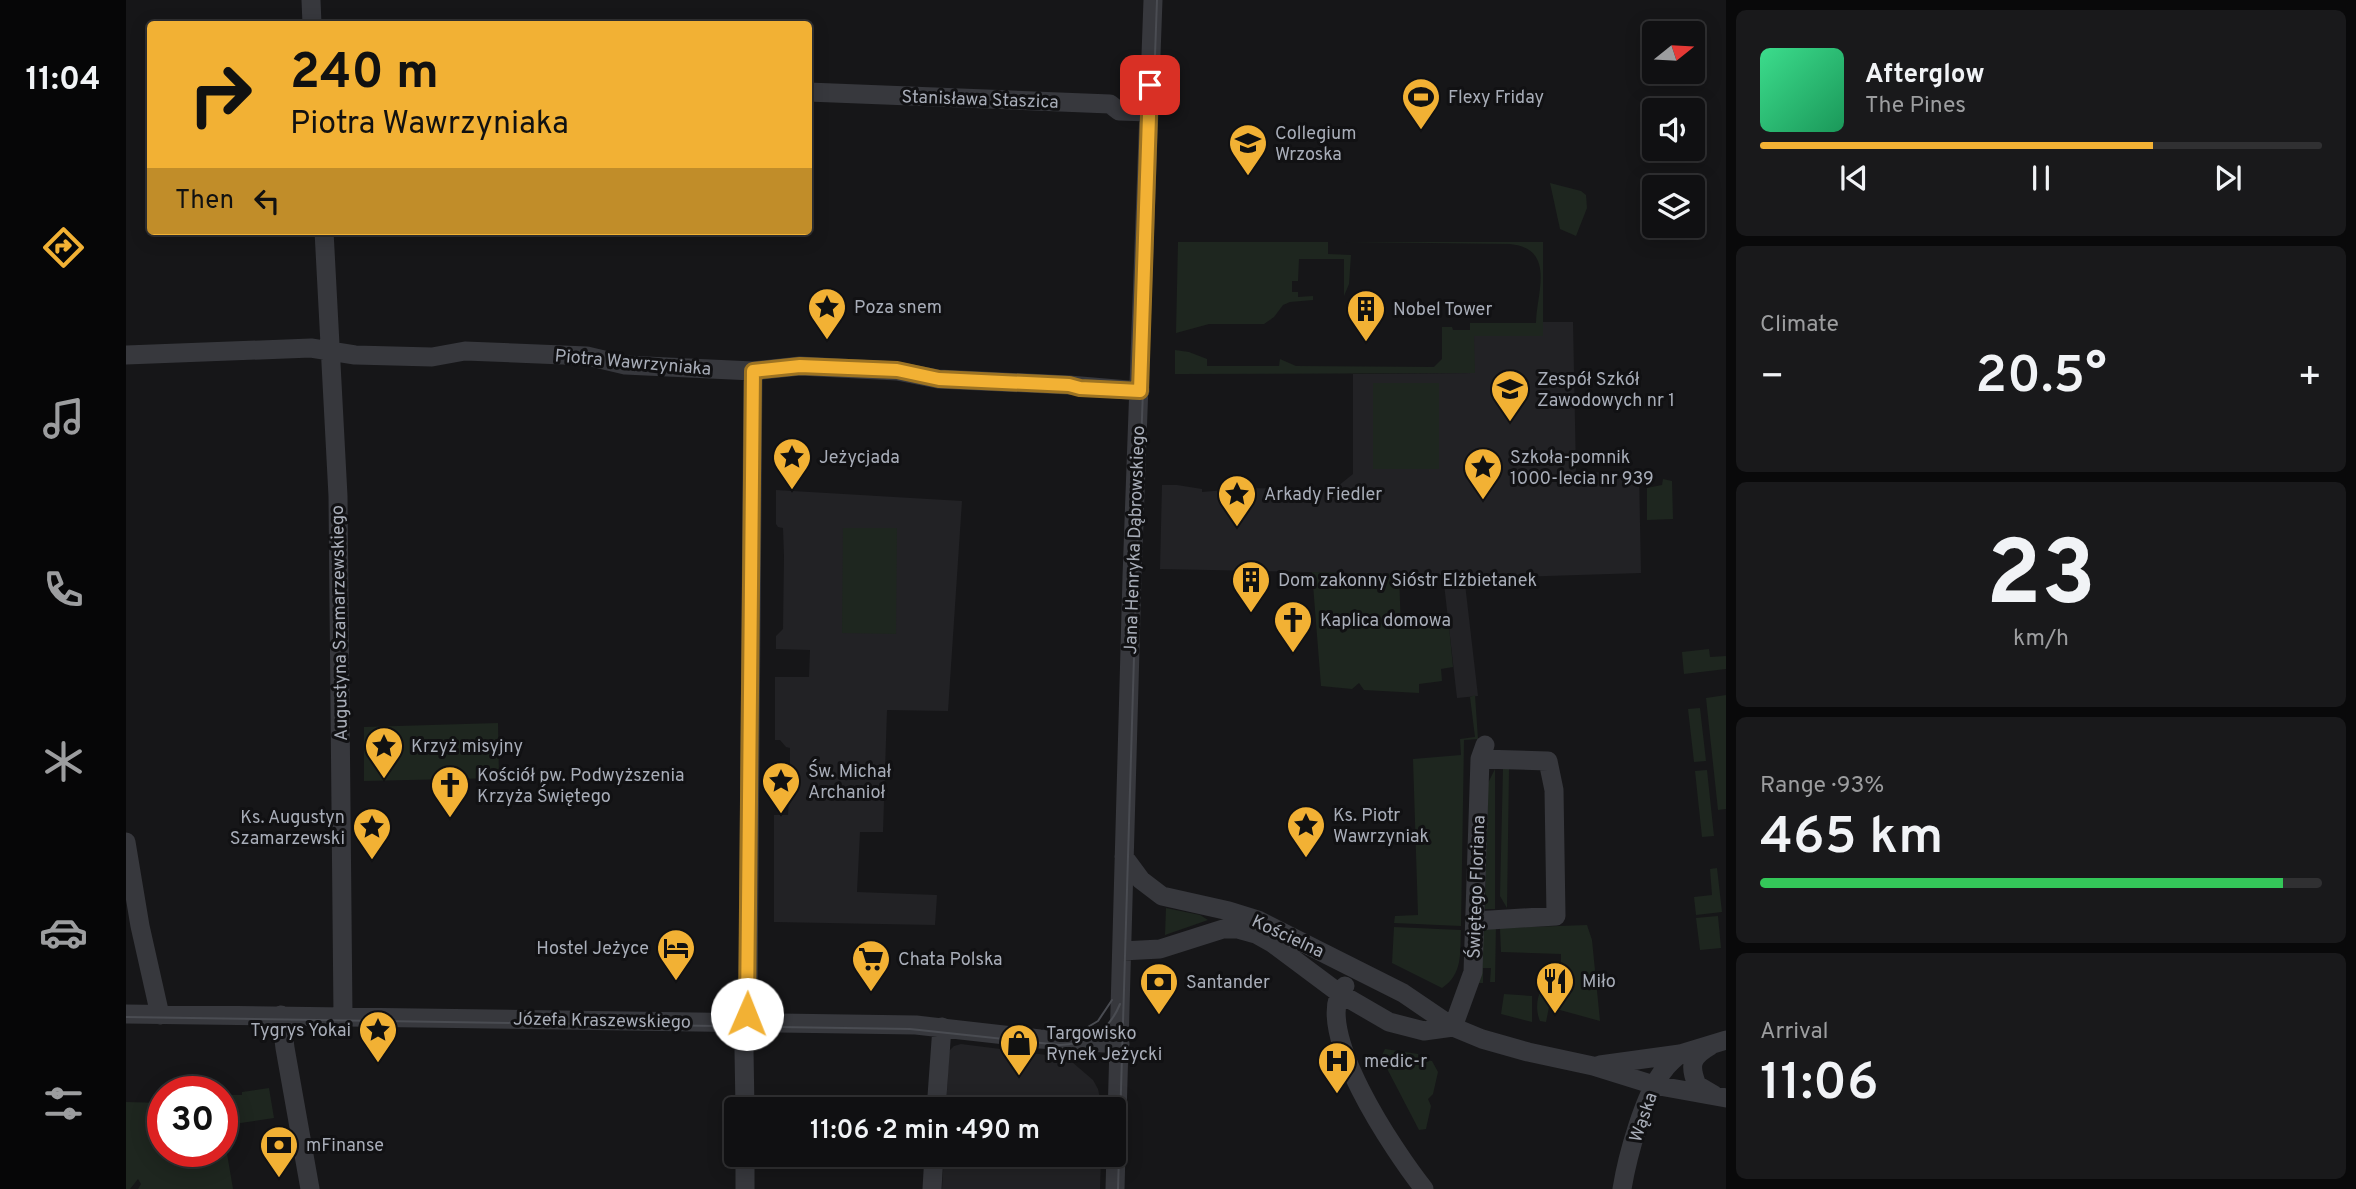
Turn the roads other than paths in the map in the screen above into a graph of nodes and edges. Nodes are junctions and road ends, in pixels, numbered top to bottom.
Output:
1 (311, 0) edge
2 (1153, 0) edge
3 (312, 21) edge
4 (812, 92) edge
5 (1149, 112) junction
6 (324, 235) edge
7 (330, 350) junction
8 (126, 355) edge
9 (753, 371) junction
10 (1140, 391) junction
11 (126, 842) edge
12 (1124, 857) junction
13 (1475, 921) junction
14 (1122, 951) junction
15 (1372, 977) junction
16 (1339, 993) junction
17 (126, 1014) edge
18 (160, 1014) junction
19 (281, 1015) junction
20 (343, 1016) junction
21 (747, 1021) junction
22 (942, 1027) junction
23 (1452, 1027) junction
24 (1723, 1040) edge
25 (1119, 1044) junction
26 (1680, 1054) junction
27 (1593, 1066) junction
28 (1118, 1081) junction
29 (1654, 1085) junction
30 (745, 1097) edge
31 (937, 1097) edge
32 (1720, 1097) edge
33 (745, 1167) edge
34 (933, 1167) edge
35 (310, 1189) edge
36 (745, 1189) edge
37 (932, 1189) edge
38 (1115, 1189) edge
39 (1125, 1189) edge
40 (1424, 1189) edge
41 (1622, 1189) edge

1 - 3 street
2 - 5 street, Jana Henryka Dąbrowskiego
4 - 5 street, Stanisława Staszica
5 - 10 street, Jana Henryka Dąbrowskiego
6 - 7 street, Augustyna Szamarzewskiego
7 - 8 street, Piotra Wawrzyniaka
7 - 9 street, Piotra Wawrzyniaka
7 - 20 street, Augustyna Szamarzewskiego
9 - 10 street, Piotra Wawrzyniaka
9 - 21 street
10 - 12 street, Jana Henryka Dąbrowskiego
11 - 18 street
12 - 14 street, Jana Henryka Dąbrowskiego
12 - 15 street, Kościelna
13 - 13 street, Świętego Floriana
13 - 23 street, Świętego Floriana
14 - 16 street, Kościelna
14 - 25 street, Jana Henryka Dąbrowskiego
15 - 16 street
15 - 23 street, Kościelna
16 - 23 street, Kościelna
16 - 40 street
17 - 18 street, Józefa Kraszewskiego
18 - 19 street, Józefa Kraszewskiego
19 - 20 street, Józefa Kraszewskiego
19 - 35 street
20 - 21 street, Józefa Kraszewskiego
21 - 22 street, Józefa Kraszewskiego
21 - 30 street
22 - 25 street, Józefa Kraszewskiego
22 - 31 street
23 - 27 street, Kościelna
24 - 26 street, Kościelna
24 - 32 street
25 - 28 street, Jana Henryka Dąbrowskiego
26 - 27 street, Kościelna
26 - 29 street, Wąska
27 - 29 street, Kościelna
28 - 38 street, Jana Henryka Dąbrowskiego
28 - 39 street, Jana Henryka Dąbrowskiego
29 - 32 street, Kościelna
29 - 41 street, Wąska
33 - 36 street
34 - 37 street

